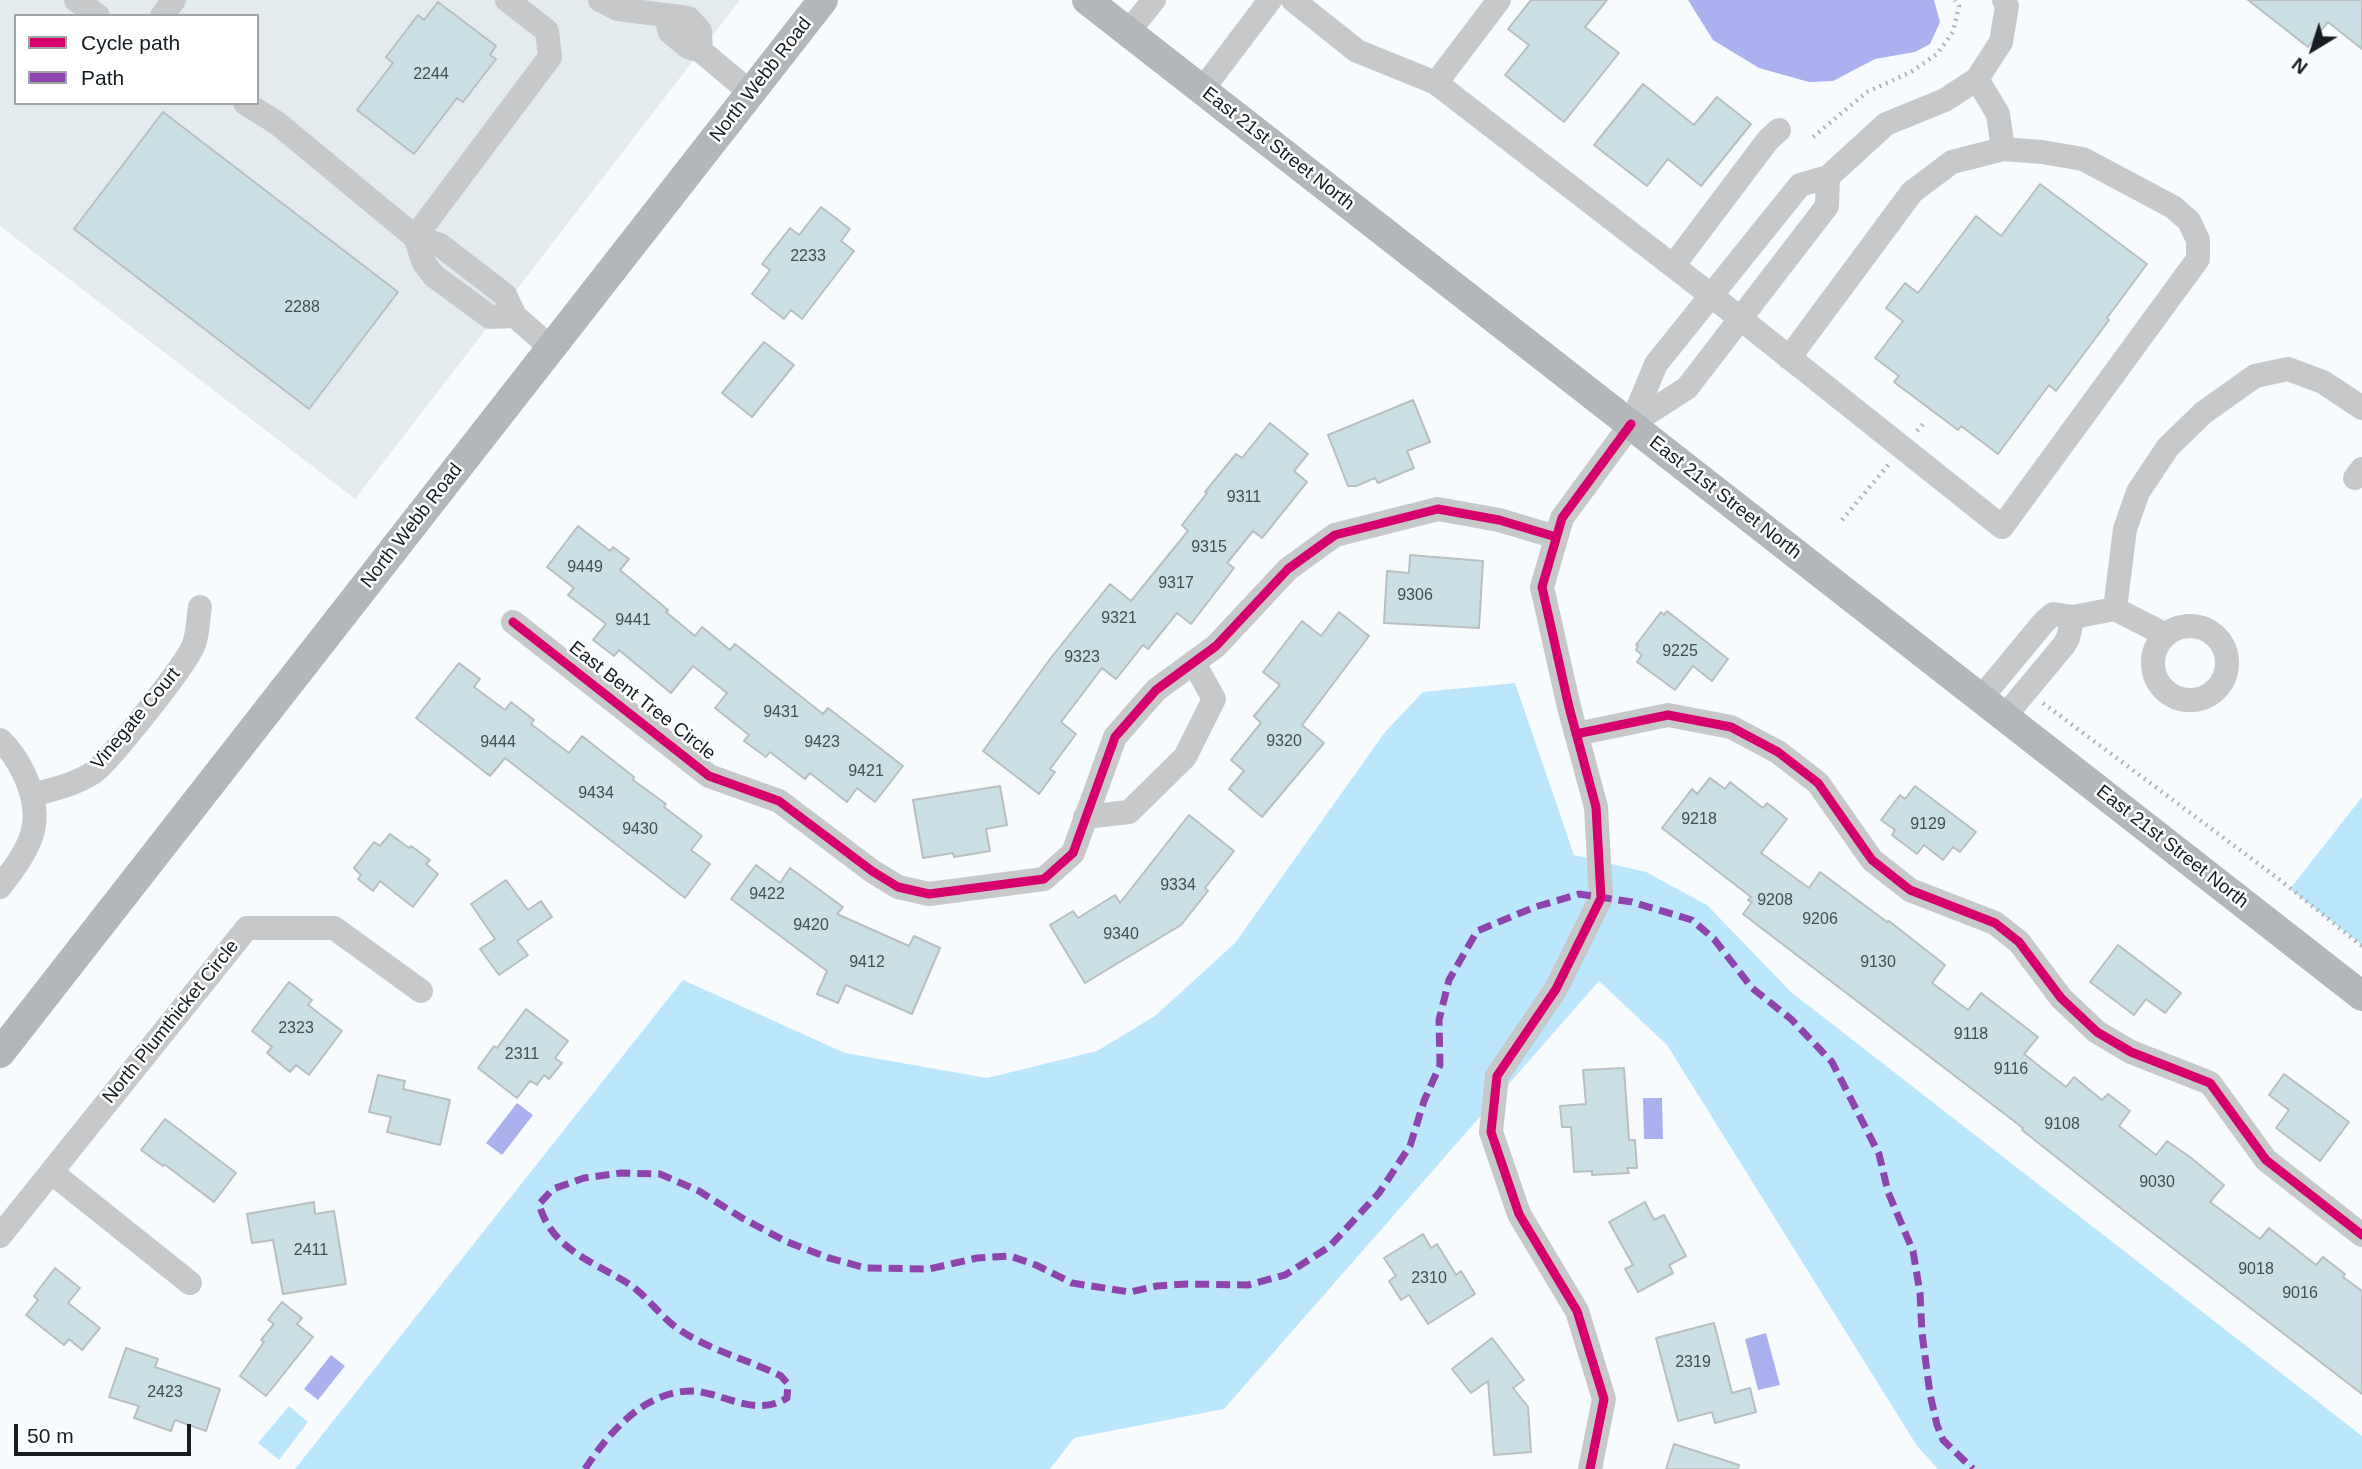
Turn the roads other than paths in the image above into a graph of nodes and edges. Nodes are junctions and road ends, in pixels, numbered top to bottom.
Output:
1 (76, 0) edge
2 (507, 0) edge
3 (600, 0) edge
4 (823, 0) edge
5 (1087, 0) edge
6 (1154, 0) edge
7 (1270, 0) edge
8 (1293, 0) edge
9 (1499, 0) edge
10 (2004, 0) edge
11 (671, 8) edge
12 (95, 14) edge
13 (1128, 32) junction
14 (1977, 79) junction
15 (1436, 83) junction
16 (1202, 90) junction
17 (751, 93) junction
18 (247, 105) edge
19 (1779, 130) dead end
20 (2003, 149) junction
21 (1828, 177) junction
22 (415, 237) junction
23 (1673, 266) junction
24 (1712, 296) junction
25 (1741, 319) junction
26 (551, 348) junction
27 (1789, 358) junction
28 (2362, 408) edge
29 (1631, 424) junction
30 (1556, 537) junction
31 (200, 607) dead end
32 (2115, 609) junction
33 (2073, 617) junction
34 (513, 622) dead end
35 (2166, 635) dead end
36 (1194, 663) junction
37 (1981, 698) junction
38 (2005, 716) junction
39 (1576, 734) junction
40 (0, 740) edge
41 (33, 795) junction
42 (1085, 817) junction
43 (0, 887) edge
44 (421, 991) dead end
45 (2362, 996) edge
46 (0, 1053) edge
47 (51, 1172) junction
48 (2362, 1235) edge
49 (0, 1236) edge
50 (190, 1283) dead end
51 (1590, 1469) edge

1 - 12 street
2 - 22 street
3 - 11 street
4 - 17 main road, North Webb Road
5 - 13 main road, East 21st Street North
6 - 13 street
7 - 16 street
8 - 15 street
9 - 15 street
10 - 14 street
11 - 17 street
13 - 16 main road, East 21st Street North
14 - 20 street
14 - 21 street
15 - 23 street
16 - 29 main road, East 21st Street North
17 - 26 main road, North Webb Road
18 - 22 street
19 - 23 street
20 - 27 street
20 - 27 street
21 - 24 street
21 - 25 street
22 - 26 street
23 - 24 street
24 - 25 street
24 - 29 street
25 - 27 street
25 - 29 street
26 - 46 main road, North Webb Road
28 - 32 street
29 - 30 street
29 - 37 main road, East 21st Street North
30 - 36 street, East Bent Tree Circle
30 - 39 street
31 - 41 street, Vinegate Court
32 - 33 street
32 - 35 street
33 - 37 street
33 - 38 street
34 - 42 street, East Bent Tree Circle
36 - 42 street, East Bent Tree Circle
36 - 42 street
37 - 38 main road, East 21st Street North
38 - 45 main road, East 21st Street North
39 - 48 street
39 - 51 street
40 - 41 street
41 - 43 street
44 - 47 street, North Plumthicket Circle
47 - 49 street, North Plumthicket Circle
47 - 50 street

